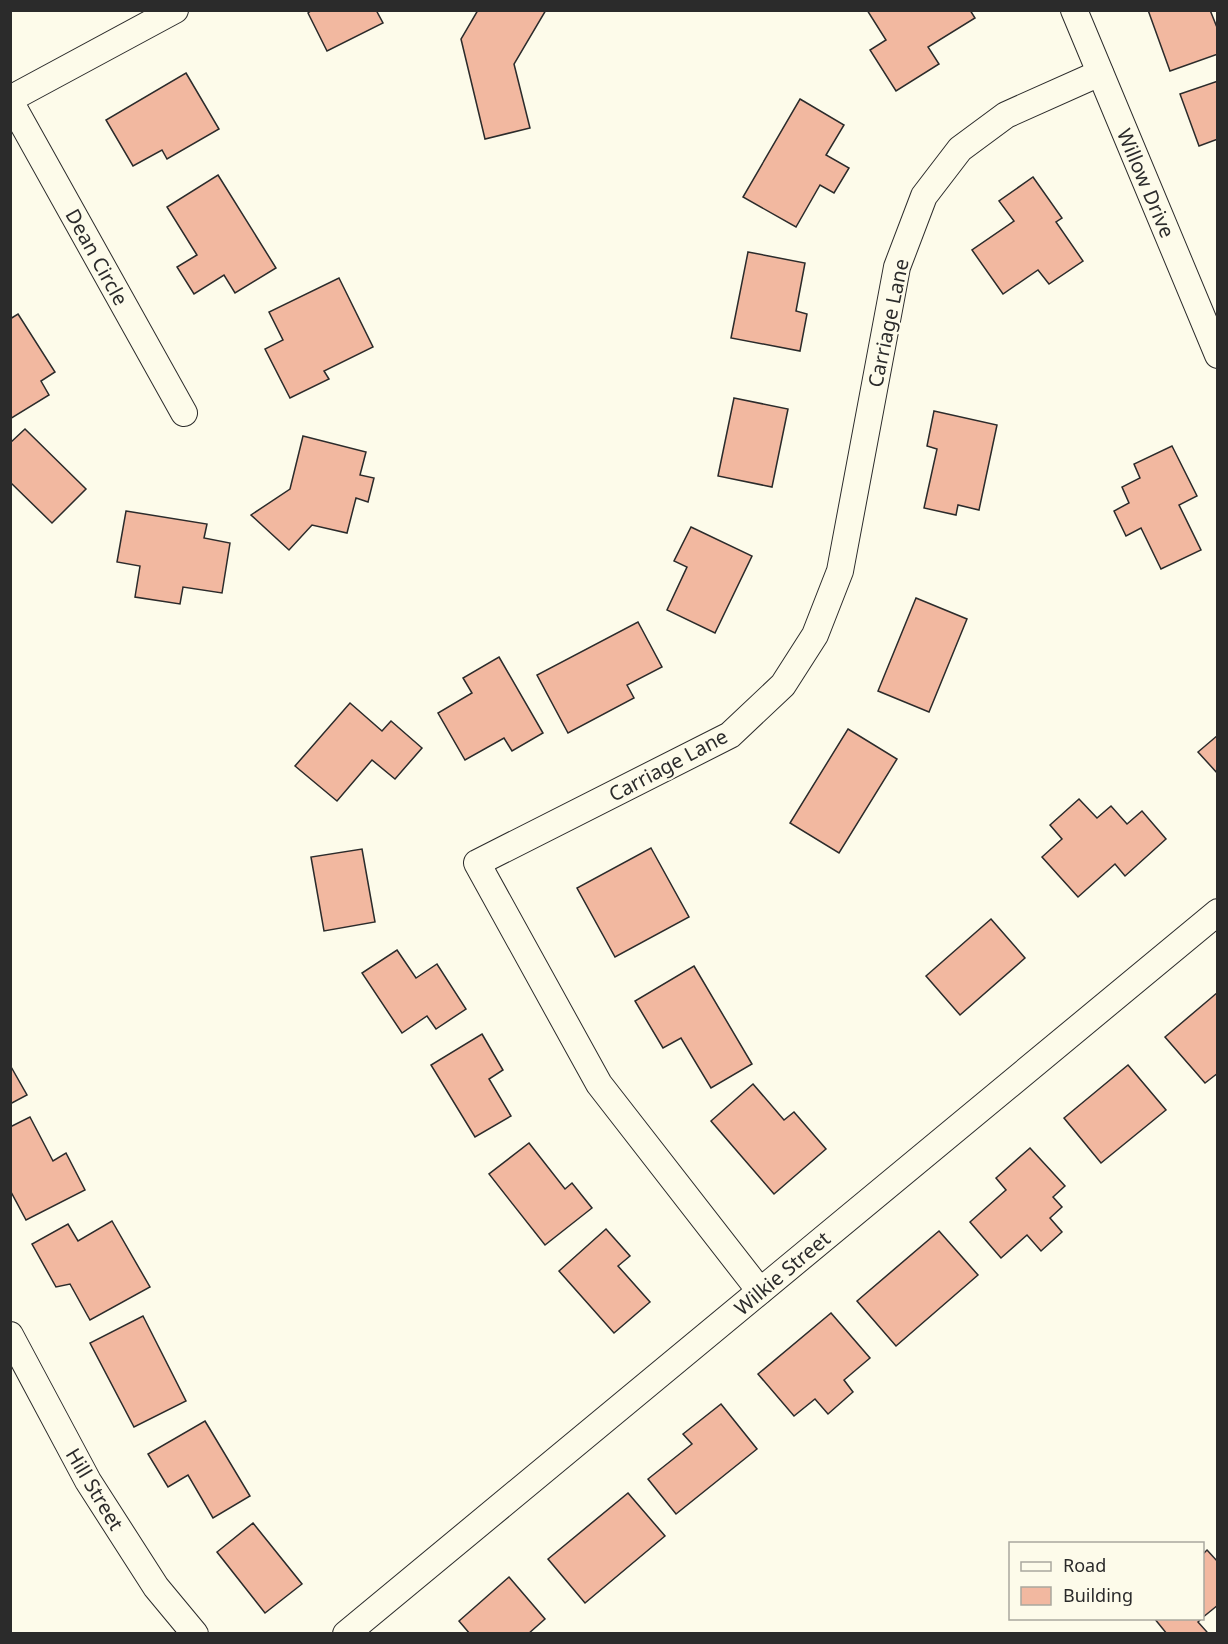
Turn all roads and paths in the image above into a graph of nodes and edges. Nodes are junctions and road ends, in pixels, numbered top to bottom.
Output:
1 (175, 10) edge
2 (1074, 10) edge
3 (1100, 73) junction
4 (10, 100) edge
5 (1218, 355) edge
6 (184, 413) dead end
7 (1218, 912) edge
8 (760, 1291) junction
9 (10, 1335) edge
10 (195, 1634) edge
11 (346, 1634) edge

1 - 4 street
2 - 3 street, Willow Drive
3 - 5 street, Willow Drive
3 - 8 street, Carriage Lane
4 - 6 street, Dean Circle
7 - 8 street, Wilkie Street
8 - 11 street, Wilkie Street
9 - 10 street, Hill Street

